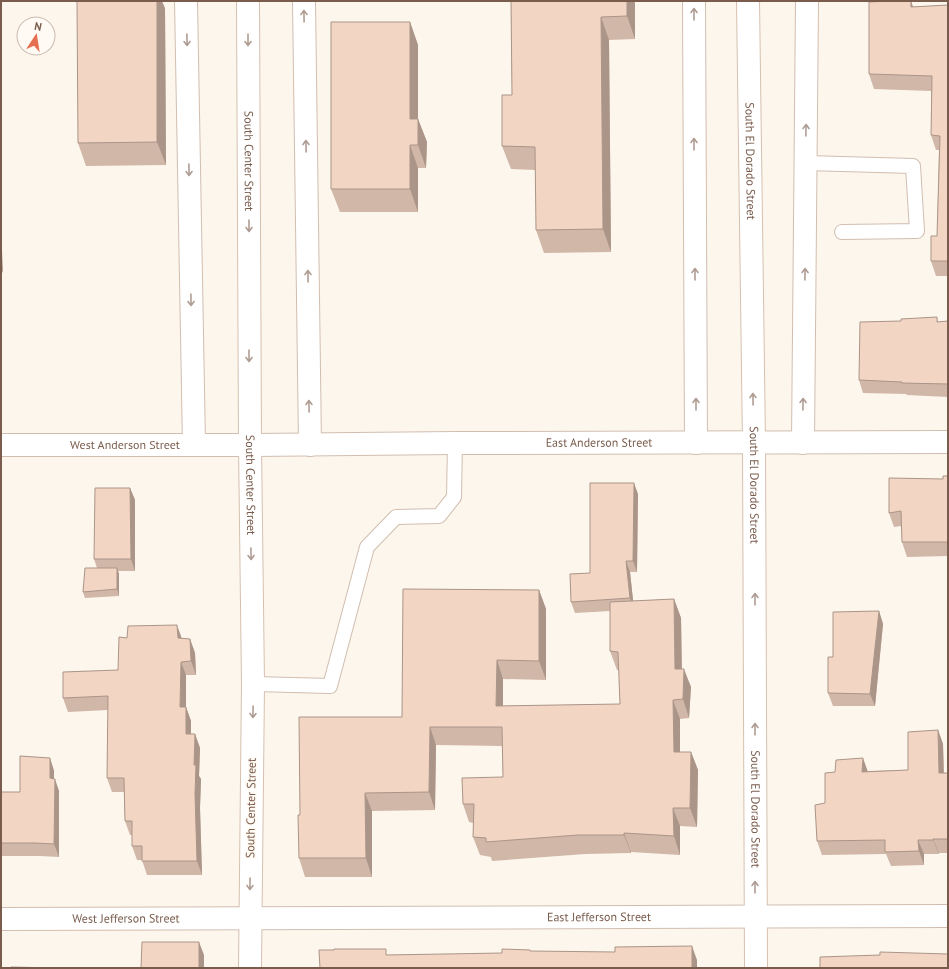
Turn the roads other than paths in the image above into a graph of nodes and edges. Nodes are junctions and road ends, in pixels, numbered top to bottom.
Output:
1 (186, 1) edge
2 (248, 1) edge
3 (304, 1) edge
4 (694, 1) edge
5 (748, 1) edge
6 (807, 1) edge
7 (806, 163) junction
8 (842, 232) dead end
9 (948, 442) edge
10 (454, 443) junction
11 (696, 443) junction
12 (754, 443) junction
13 (803, 443) junction
14 (1, 445) edge
15 (194, 445) junction
16 (250, 445) junction
17 (310, 445) junction
18 (253, 684) junction
19 (948, 916) edge
20 (755, 917) junction
21 (250, 918) junction
22 (1, 919) edge
23 (250, 968) edge
24 (756, 968) edge

1 -> 15 street
2 -> 16 street, South Center Street
17 -> 3 street
11 -> 4 street
12 -> 5 street, South El Dorado Street
7 -> 6 street
7 - 8 lane
13 -> 7 street
9 - 13 street, East Anderson Street
10 - 11 street, East Anderson Street
10 - 17 street, East Anderson Street
10 - 18 lane
11 - 12 street, East Anderson Street
12 - 13 street, East Anderson Street
20 -> 12 street, South El Dorado Street
14 - 15 street, West Anderson Street
15 - 16 street, West Anderson Street
16 - 17 street, East Anderson Street
16 -> 18 street, South Center Street
18 -> 21 street, South Center Street
19 - 20 street, East Jefferson Street
20 - 21 street, East Jefferson Street
20 - 24 street, South El Dorado Street
21 - 22 street, West Jefferson Street
21 - 23 street, South Center Street

